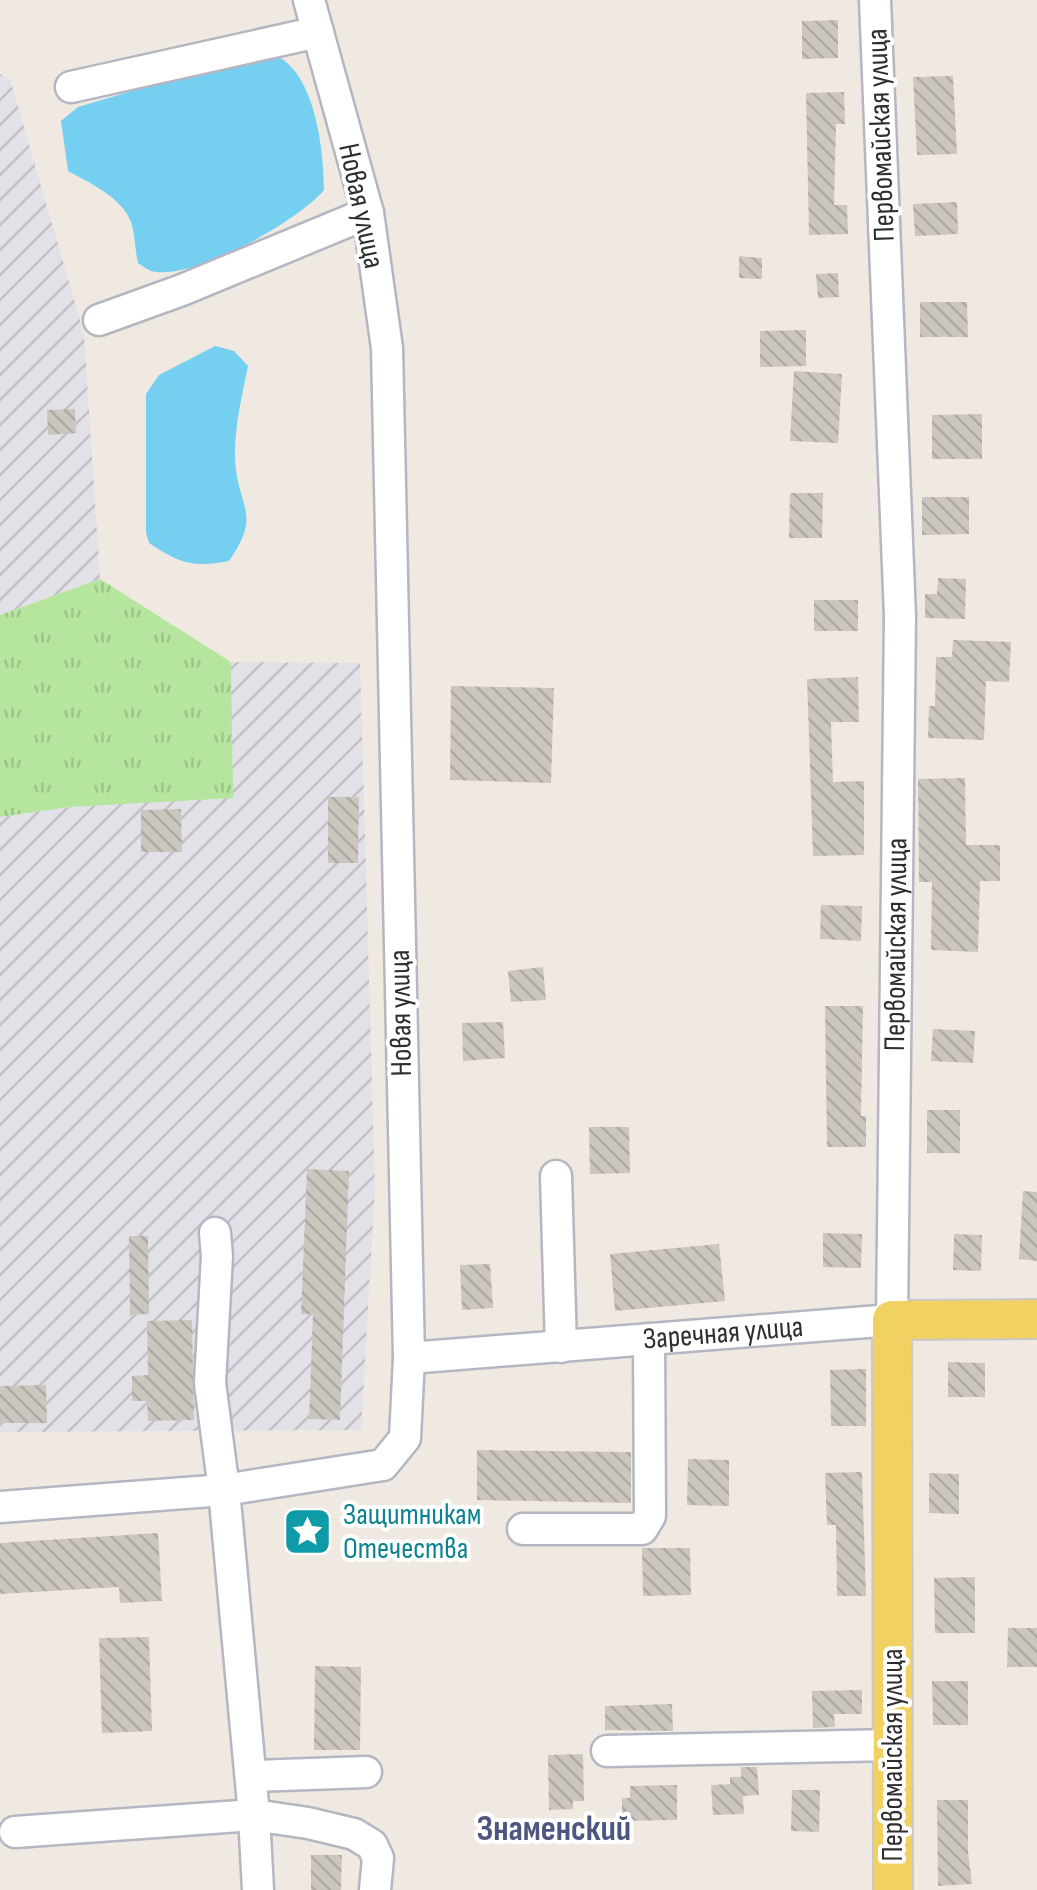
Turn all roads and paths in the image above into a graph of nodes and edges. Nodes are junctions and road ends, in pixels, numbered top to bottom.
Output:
1 (309, 0) edge
2 (876, 0) edge
3 (318, 32) junction
4 (71, 88) dead end
5 (368, 213) junction
6 (99, 320) dead end
7 (556, 1176) dead end
8 (214, 1233) dead end
9 (1037, 1319) edge
10 (892, 1320) junction
11 (649, 1339) junction
12 (561, 1347) junction
13 (409, 1358) junction
14 (224, 1490) junction
15 (0, 1507) edge
16 (523, 1529) dead end
17 (892, 1745) junction
18 (607, 1752) dead end
19 (366, 1772) dead end
20 (251, 1776) junction
21 (254, 1815) junction
22 (15, 1832) dead end
23 (258, 1890) edge
24 (374, 1890) edge
25 (893, 1890) edge

1 - 3 street, Новая улица
2 - 10 street, Первомайская улица
3 - 4 street
3 - 5 street, Новая улица
5 - 6 street
5 - 13 street, Новая улица
7 - 12 street
8 - 14 street
9 - 10 main road, Заречная улица
10 - 11 street, Заречная улица
10 - 17 main road, Первомайская улица
11 - 12 street, Заречная улица
11 - 16 street
12 - 13 street, Заречная улица
13 - 14 street, Новая улица
14 - 15 street, Новая улица
14 - 20 street
17 - 18 street
17 - 25 main road, Первомайская улица
19 - 20 street
20 - 21 street
21 - 22 street
21 - 23 street
21 - 24 street

